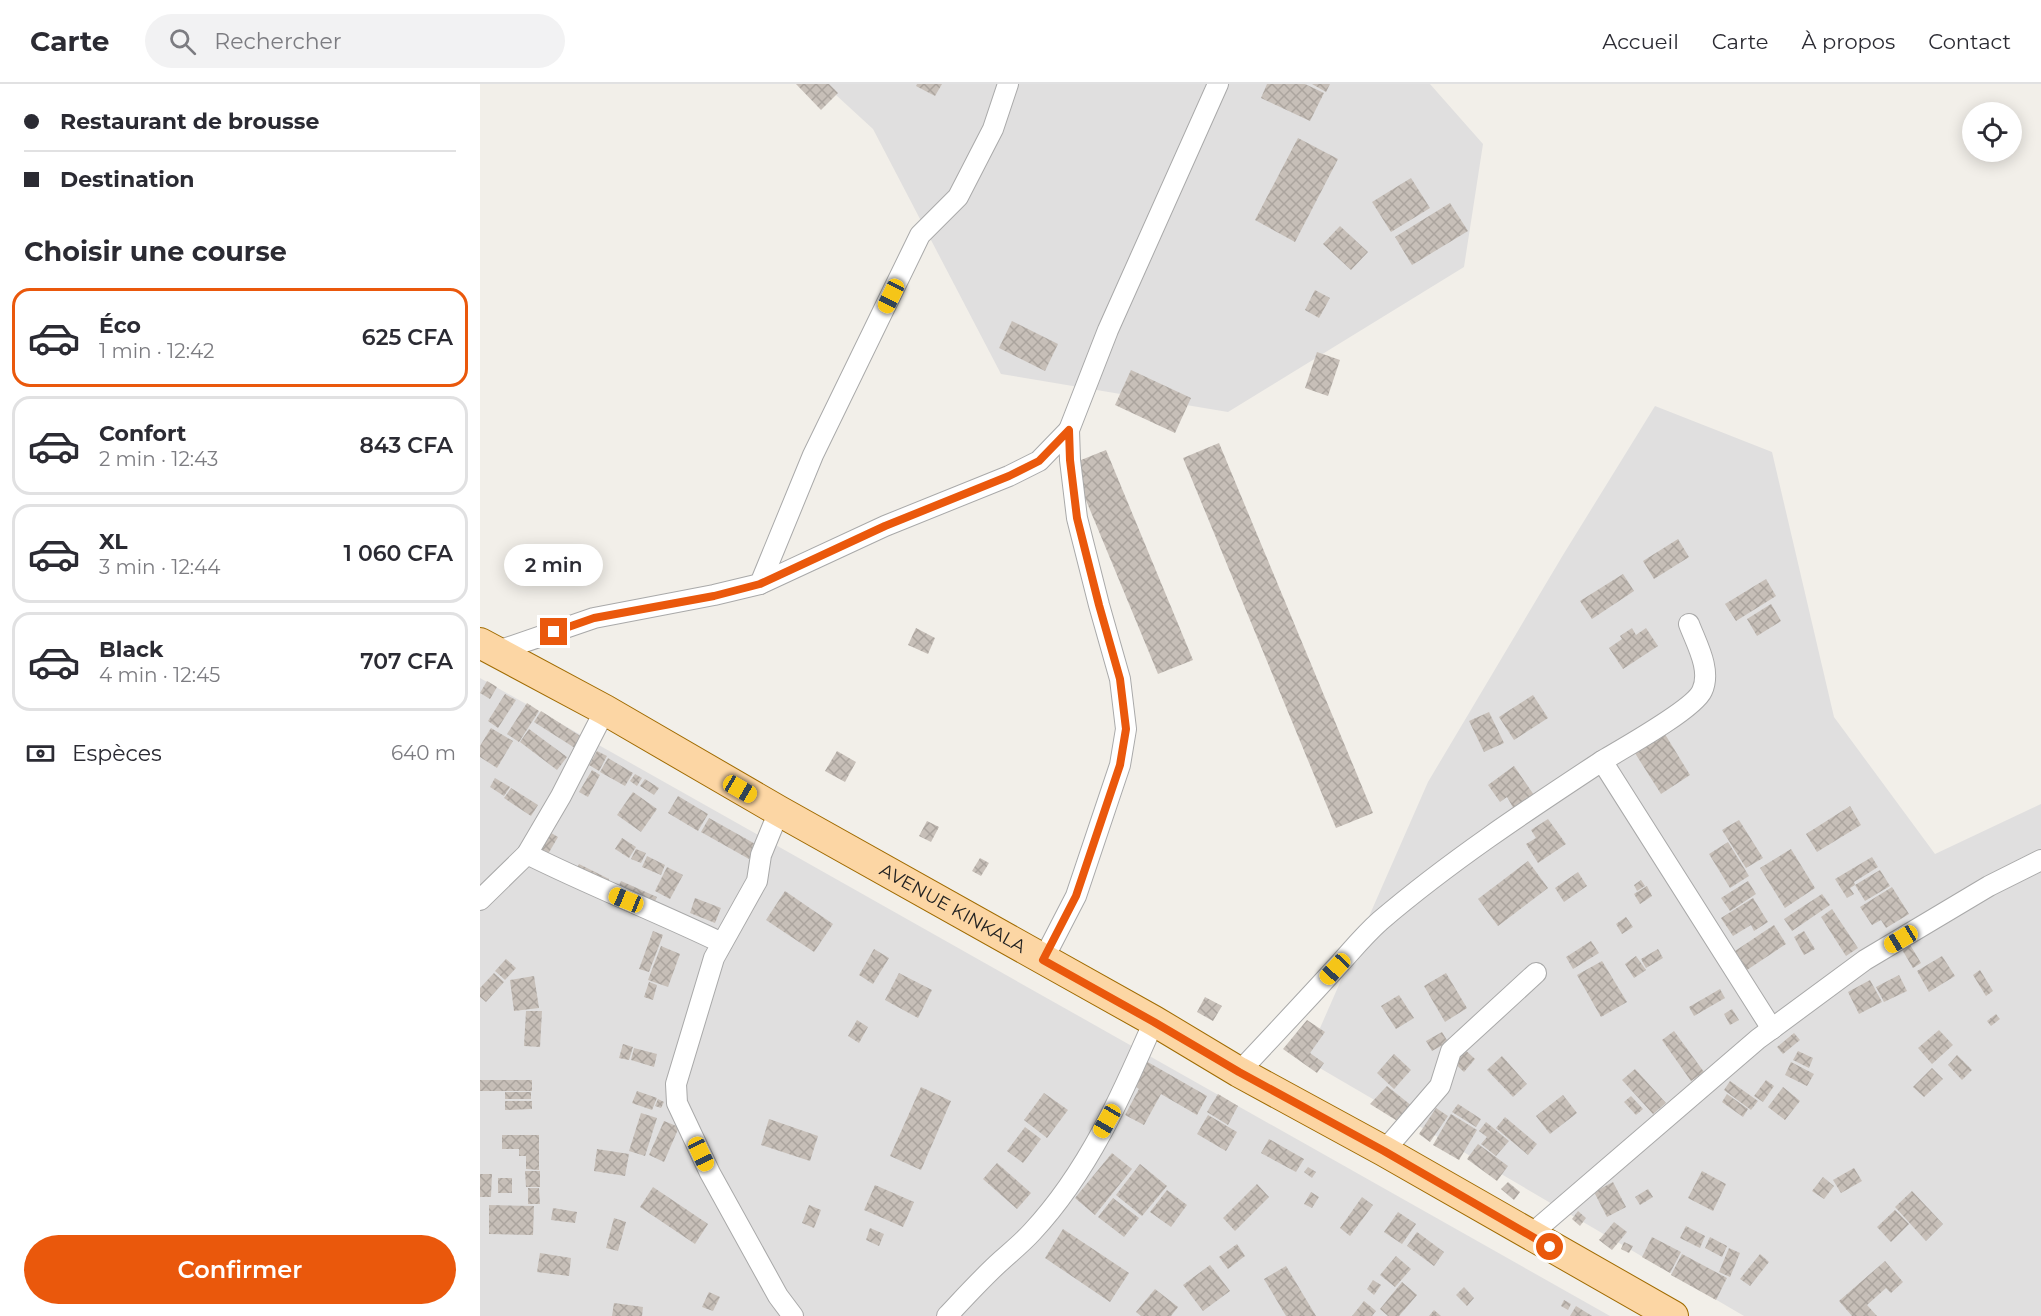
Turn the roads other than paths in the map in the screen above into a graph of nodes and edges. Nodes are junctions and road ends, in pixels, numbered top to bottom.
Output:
1 (1008, 84) edge
2 (1218, 84) edge
3 (1069, 430) junction
4 (760, 584) junction
5 (1689, 624) dead end
6 (487, 647) edge
7 (605, 710) junction
8 (1602, 761) junction
9 (779, 811) junction
10 (527, 854) junction
11 (2041, 860) edge
12 (480, 900) edge
13 (722, 943) junction
14 (1043, 960) junction
15 (1536, 974) dead end
16 (1154, 1022) junction
17 (1772, 1029) junction
18 (1239, 1072) junction
19 (1384, 1151) junction
20 (1530, 1235) junction
21 (793, 1316) edge
22 (947, 1316) edge
23 (1673, 1316) edge

1 - 4 street
2 - 3 street
3 - 4 street
3 - 14 street
4 - 6 street
5 - 8 street
6 - 7 main road, AVENUE KINKALA
7 - 9 main road, AVENUE KINKALA
7 - 10 street
8 - 17 street
8 - 18 street
9 - 13 street
9 - 14 main road, AVENUE KINKALA
10 - 12 street
10 - 13 street
11 - 17 street
13 - 21 street
14 - 16 main road, AVENUE KINKALA
15 - 19 street
16 - 18 main road, AVENUE KINKALA
16 - 22 street
17 - 20 street
18 - 19 main road, AVENUE KINKALA
19 - 20 main road, AVENUE KINKALA
20 - 23 main road, AVENUE KINKALA

